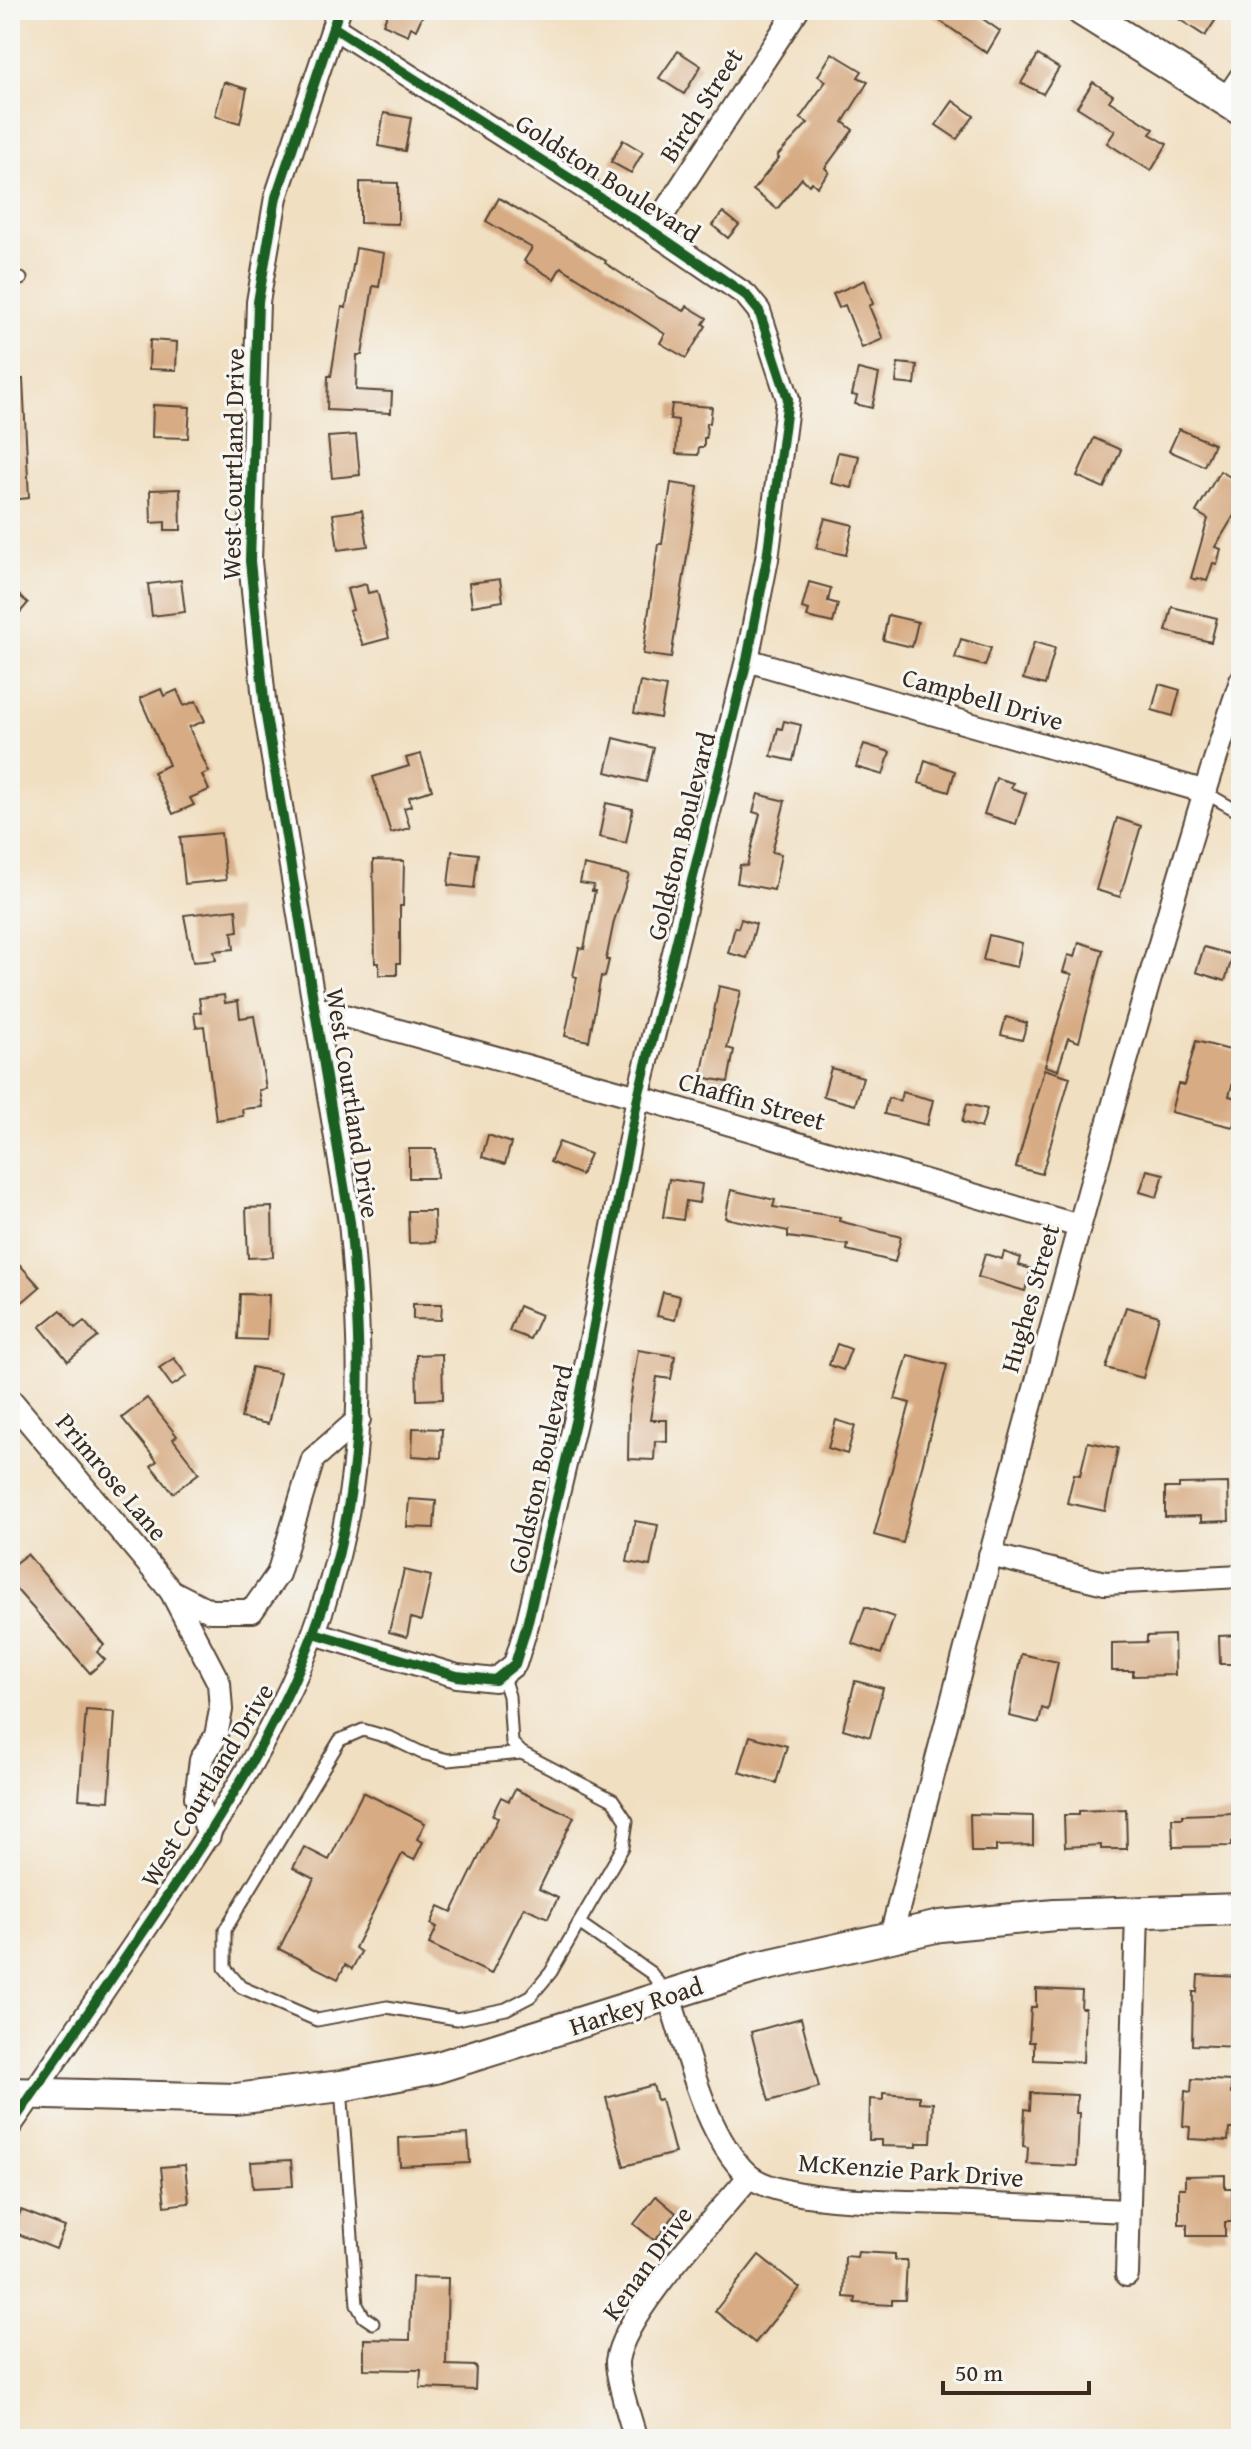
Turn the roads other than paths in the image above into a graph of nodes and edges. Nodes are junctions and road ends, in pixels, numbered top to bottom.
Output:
1 (797, 10) edge
2 (1081, 10) edge
3 (336, 18) edge
4 (1236, 95) edge
5 (652, 231) junction
6 (747, 660) junction
7 (1241, 681) edge
8 (1233, 733) edge
9 (1203, 791) junction
10 (1241, 813) edge
11 (316, 1008) junction
12 (638, 1097) junction
13 (1079, 1226) junction
14 (10, 1399) edge
15 (359, 1419) junction
16 (990, 1555) junction
17 (1241, 1576) edge
18 (171, 1591) junction
19 (314, 1633) junction
20 (502, 1674) junction
21 (522, 1753) junction
22 (209, 1836) junction
23 (1241, 1909) edge
24 (1137, 1912) junction
25 (579, 1923) junction
26 (891, 1936) junction
27 (669, 1997) junction
28 (341, 2086) junction
29 (21, 2094) edge
30 (10, 2126) edge
31 (749, 2177) junction
32 (1127, 2211) junction
33 (1127, 2275) dead end
34 (373, 2323) dead end
35 (636, 2439) edge

1 - 5 street, Birch Street
2 - 4 street
3 - 5 street, Goldston Boulevard
3 - 11 street, West Courtland Drive
5 - 6 street, Goldston Boulevard
6 - 9 street, Campbell Drive
6 - 12 street, Goldston Boulevard
7 - 8 street, Hughes Street
8 - 9 street, Hughes Street
9 - 10 lane
9 - 13 street, Hughes Street
11 - 12 street, Chaffin Street
11 - 15 street, West Courtland Drive
12 - 13 street, Chaffin Street
12 - 20 street, Goldston Boulevard
13 - 16 street, Hughes Street
14 - 18 street, Primrose Lane
15 - 18 street, Primrose Lane
15 - 19 street, West Courtland Drive
16 - 17 street
16 - 26 street, Hughes Street
18 - 22 street, Primrose Lane
19 - 20 street
19 - 22 street, West Courtland Drive
20 - 21 lane
21 - 25 lane
21 - 25 lane
22 - 29 street, West Courtland Drive
23 - 24 street, Harkey Road
24 - 26 street, Harkey Road
24 - 32 street
25 - 27 lane
26 - 27 street, Harkey Road
27 - 28 street, Harkey Road
27 - 31 street
28 - 29 street, Harkey Road
28 - 34 lane
29 - 30 street, West Courtland Drive
31 - 32 street, McKenzie Park Drive
31 - 35 street, Kenan Drive
32 - 33 street

